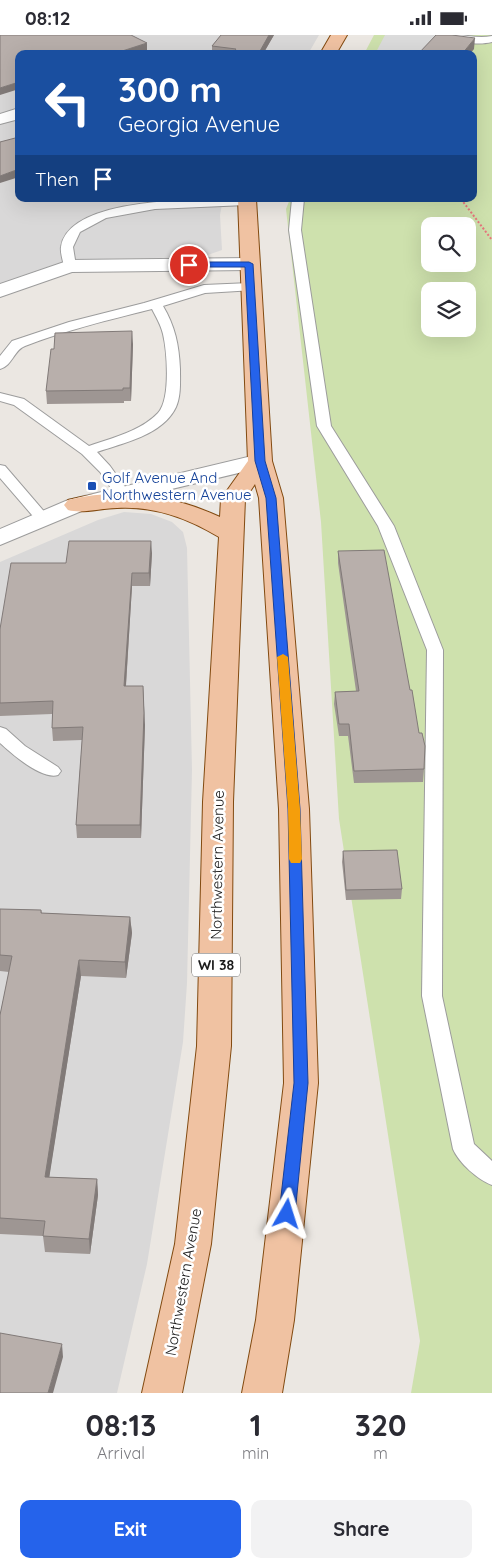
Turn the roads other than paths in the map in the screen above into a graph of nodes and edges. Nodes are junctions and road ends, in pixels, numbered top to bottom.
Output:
1 (339, 35) edge
2 (459, 35) edge
3 (492, 39) edge
4 (330, 50) edge
5 (15, 114) edge
6 (0, 119) edge
7 (210, 202) edge
8 (246, 202) edge
9 (298, 202) edge
10 (249, 264) junction
11 (70, 266) junction
12 (250, 287) junction
13 (0, 291) edge
14 (156, 304) junction
15 (0, 365) edge
16 (0, 397) edge
17 (87, 451) junction
18 (260, 461) junction
19 (0, 469) edge
20 (122, 494) junction
21 (76, 505) junction
22 (43, 519) junction
23 (230, 533) junction
24 (0, 537) edge
25 (0, 733) edge
26 (52, 771) dead end
27 (492, 1175) edge
28 (162, 1393) edge
29 (262, 1393) edge

1 - 4 main road
2 - 3 lane
5 - 6 street
7 - 11 lane
8 - 10 main road
9 - 27 lane
10 - 11 street
10 - 12 main road
11 - 13 street
12 - 14 lane
12 - 18 main road
14 - 15 lane
14 - 17 lane
16 - 17 lane
17 - 20 lane
18 - 20 street
18 - 23 main road, Northwestern Avenue / WI 38
18 - 29 main road
19 - 22 lane
20 - 21 street
21 - 22 street
21 - 23 main road
22 - 24 street
23 - 28 main road, Northwestern Avenue / WI 38
25 - 26 lane

